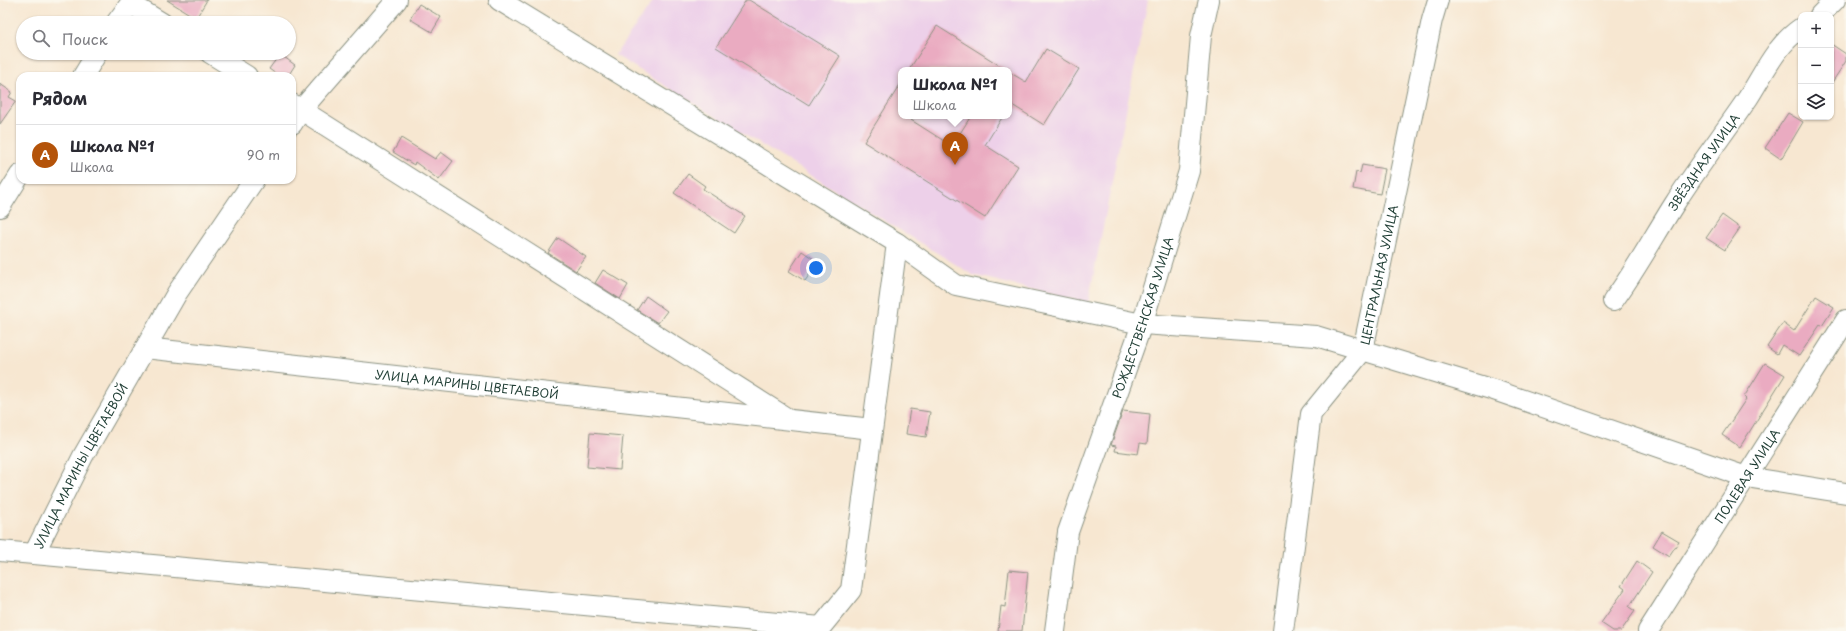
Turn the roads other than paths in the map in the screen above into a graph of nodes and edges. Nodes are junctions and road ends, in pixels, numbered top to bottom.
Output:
1 (397, 0) edge
2 (499, 0) edge
3 (1209, 0) edge
4 (1438, 0) edge
5 (1835, 0) edge
6 (132, 2) edge
7 (1823, 12) edge
8 (121, 16) edge
9 (152, 16) edge
10 (1798, 30) edge
11 (93, 60) edge
12 (221, 60) edge
13 (85, 72) edge
14 (241, 72) edge
15 (296, 112) edge
16 (296, 114) edge
17 (16, 181) edge
18 (251, 184) edge
19 (0, 207) edge
20 (897, 243) junction
21 (1613, 301) dead end
22 (1846, 320) edge
23 (1142, 324) junction
24 (145, 348) junction
25 (1364, 350) junction
26 (788, 420) junction
27 (872, 429) junction
28 (1746, 477) junction
29 (1846, 494) edge
30 (0, 551) edge
31 (34, 554) junction
32 (821, 629) edge
33 (1055, 631) edge
34 (1283, 631) edge
35 (1648, 631) edge

1 - 15 street, УЛИЦА МАРИНЫ ЦВЕТАЕВОЙ
2 - 20 street
3 - 23 street, РОЖДЕСТВЕНСКАЯ УЛИЦА
4 - 25 street, ЦЕНТРАЛЬНАЯ УЛИЦА
5 - 7 street
6 - 8 street
6 - 9 street
10 - 21 street, ЗВЁЗДНАЯ УЛИЦА
11 - 13 street
12 - 14 street
16 - 26 street, УЛИЦА МАРИНЫ ЦВЕТАЕВОЙ
17 - 19 street
18 - 24 street, УЛИЦА МАРИНЫ ЦВЕТАЕВОЙ
20 - 23 street
20 - 27 street
22 - 28 street, ПОЛЕВАЯ УЛИЦА
23 - 25 street
23 - 33 street, РОЖДЕСТВЕНСКАЯ УЛИЦА
24 - 26 street, УЛИЦА МАРИНЫ ЦВЕТАЕВОЙ
24 - 31 street, УЛИЦА МАРИНЫ ЦВЕТАЕВОЙ
25 - 28 street
25 - 34 street, ЦЕНТРАЛЬНАЯ УЛИЦА
26 - 27 street, УЛИЦА МАРИНЫ ЦВЕТАЕВОЙ
27 - 32 street
28 - 29 street
28 - 35 street, ПОЛЕВАЯ УЛИЦА
30 - 31 street, УЛИЦА МАРИНЫ ЦВЕТАЕВОЙ
31 - 32 street

